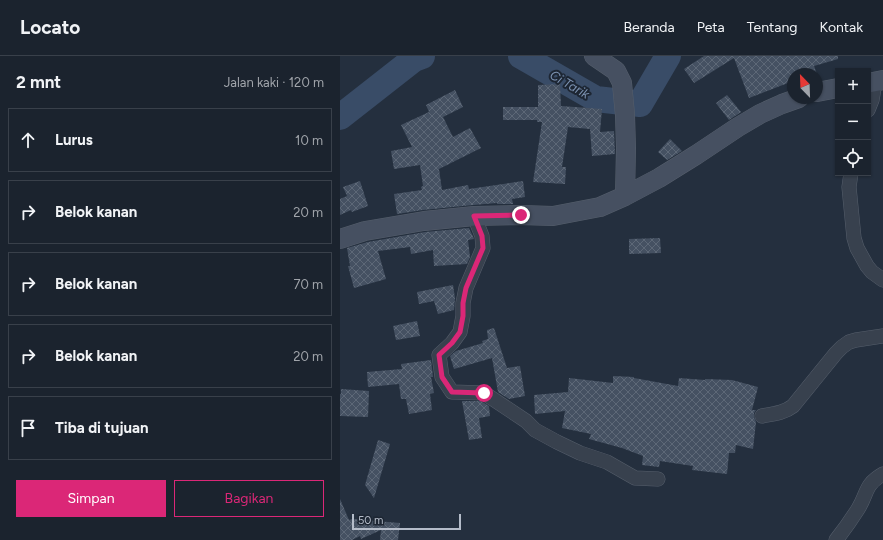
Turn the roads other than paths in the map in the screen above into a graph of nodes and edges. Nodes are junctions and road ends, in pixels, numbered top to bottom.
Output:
1 (594, 56) edge
2 (875, 82) edge
3 (835, 89) edge
4 (823, 91) edge
5 (787, 102) edge
6 (870, 104) edge
7 (851, 176) edge
8 (625, 196) junction
9 (474, 216) junction
10 (340, 239) edge
11 (883, 280) edge
12 (883, 336) edge
13 (762, 416) dead end
14 (883, 474) edge
15 (658, 479) dead end
16 (836, 540) edge

1 - 8 street
2 - 6 street
3 - 4 street
5 - 8 street
7 - 11 street
8 - 9 street
9 - 10 street
9 - 15 street
12 - 13 street
14 - 16 street

